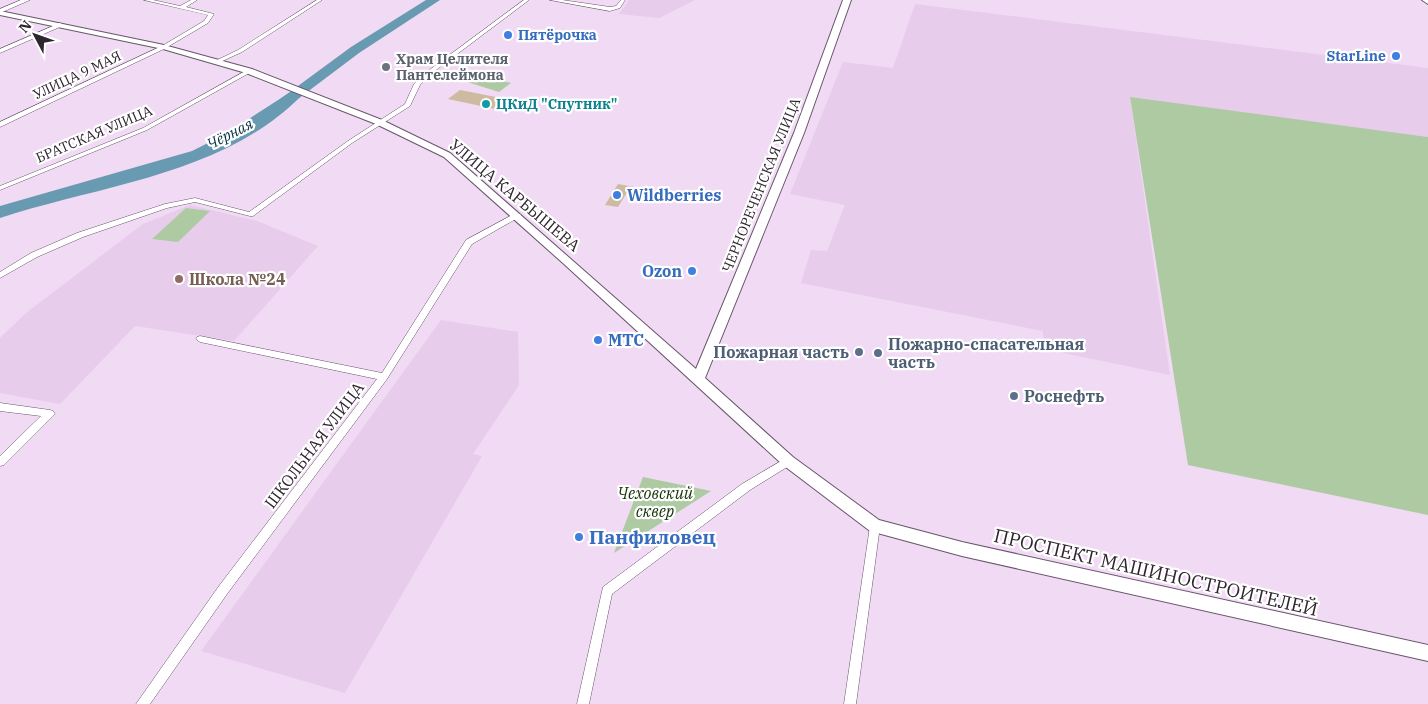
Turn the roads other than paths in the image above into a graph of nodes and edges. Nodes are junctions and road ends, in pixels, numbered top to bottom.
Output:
1 (27, 0) edge
2 (146, 0) edge
3 (195, 0) edge
4 (320, 0) edge
5 (527, 0) edge
6 (552, 0) edge
7 (623, 0) edge
8 (847, 0) edge
9 (182, 7) junction
10 (0, 12) edge
11 (60, 25) junction
12 (164, 47) junction
13 (0, 50) edge
14 (216, 62) junction
15 (248, 71) junction
16 (379, 122) junction
17 (0, 125) edge
18 (0, 188) edge
19 (250, 214) joint
20 (517, 216) junction
21 (0, 275) edge
22 (200, 339) dead end
23 (384, 377) junction
24 (698, 379) junction
25 (0, 407) edge
26 (788, 461) junction
27 (0, 462) edge
28 (875, 526) junction
29 (1428, 653) edge
30 (142, 704) edge
31 (583, 704) edge
32 (850, 704) edge

1 - 10 street
2 - 9 street
3 - 9 street
4 - 14 street
5 - 16 street
6 - 7 street
8 - 24 main road, ЧЕРНОРЕЧЕНСКАЯ УЛИЦА
9 - 12 street
10 - 11 main road, УЛИЦА КАРБЫШЕВА
11 - 12 main road, УЛИЦА КАРБЫШЕВА
11 - 13 street
12 - 14 main road, УЛИЦА КАРБЫШЕВА
12 - 17 street, УЛИЦА 9 МАЯ
14 - 15 main road, УЛИЦА КАРБЫШЕВА
15 - 16 main road, УЛИЦА КАРБЫШЕВА
15 - 18 street, БРАТСКАЯ УЛИЦА
16 - 19 street
16 - 20 main road, УЛИЦА КАРБЫШЕВА
19 - 21 street
20 - 23 street, ШКОЛЬНАЯ УЛИЦА
20 - 24 main road, УЛИЦА КАРБЫШЕВА
22 - 23 street
23 - 30 street, ШКОЛЬНАЯ УЛИЦА
24 - 26 main road, УЛИЦА КАРБЫШЕВА
25 - 27 street
26 - 28 main road, УЛИЦА КАРБЫШЕВА
26 - 31 street
28 - 29 main road, ПРОСПЕКТ МАШИНОСТРОИТЕЛЕЙ
28 - 32 street

